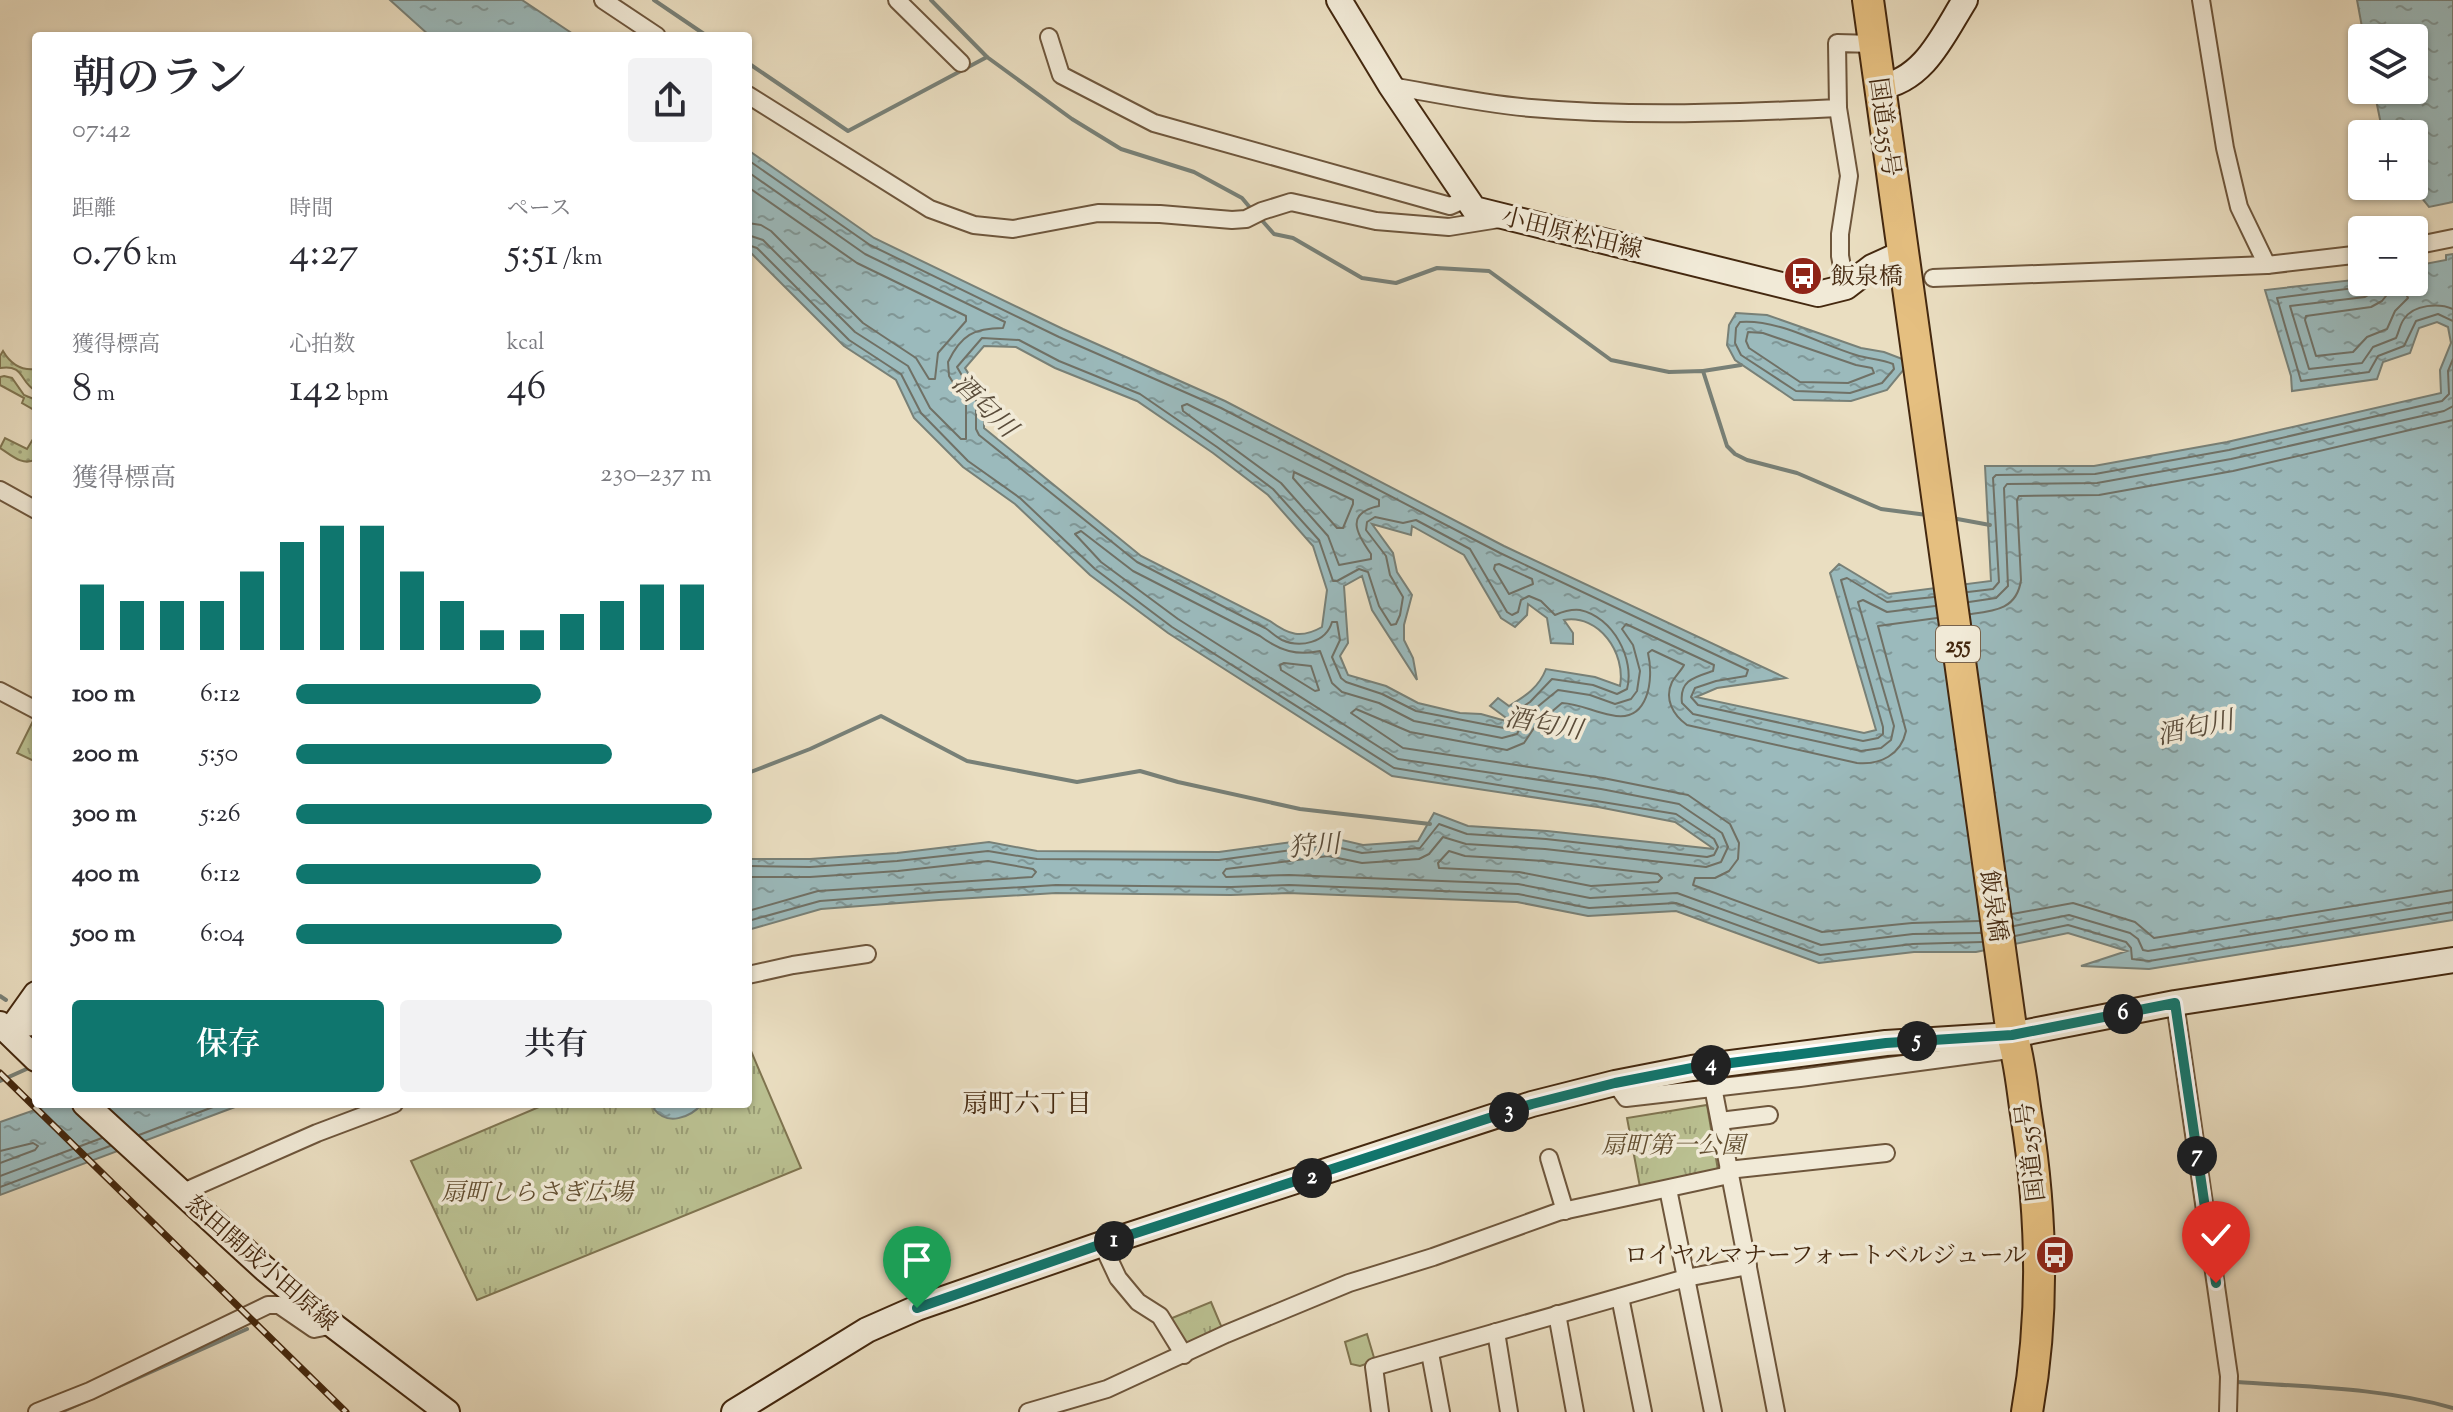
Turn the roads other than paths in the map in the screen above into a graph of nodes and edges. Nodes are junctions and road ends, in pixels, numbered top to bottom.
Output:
1 (603, 0) edge
2 (897, 0) edge
3 (1339, 0) edge
4 (1868, 0) edge
5 (1965, 0) edge
6 (2201, 0) edge
7 (651, 32) edge
8 (1049, 37) dead end
9 (1874, 44) junction
10 (961, 63) dead end
11 (1391, 86) junction
12 (1879, 87) junction
13 (752, 98) edge
14 (1838, 108) junction
15 (1466, 199) junction
16 (1508, 218) junction
17 (2453, 238) edge
18 (2428, 243) edge
19 (1903, 253) junction
20 (2348, 256) edge
21 (2267, 265) junction
22 (1933, 278) dead end
23 (1846, 287) junction
24 (0, 490) edge
25 (32, 508) edge
26 (0, 691) edge
27 (32, 708) edge
28 (867, 954) dead end
29 (2453, 960) edge
30 (752, 974) edge
31 (32, 998) edge
32 (2175, 1003) junction
33 (32, 1026) edge
34 (4, 1028) edge
35 (2014, 1042) junction
36 (32, 1054) edge
37 (1615, 1083) junction
38 (1713, 1087) junction
39 (89, 1108) edge
40 (383, 1108) edge
41 (1769, 1115) dead end
42 (1720, 1121) junction
43 (1886, 1153) dead end
44 (1549, 1158) dead end
45 (1728, 1172) junction
46 (176, 1189) junction
47 (1668, 1189) junction
48 (1565, 1211) junction
49 (1102, 1244) junction
50 (1748, 1266) junction
51 (1686, 1278) junction
52 (1620, 1297) junction
53 (1557, 1314) junction
54 (330, 1323) junction
55 (1496, 1332) junction
56 (1430, 1353) junction
57 (1184, 1355) junction
58 (37, 1412) edge
59 (447, 1412) edge
60 (734, 1412) edge
61 (1028, 1412) edge
62 (1380, 1412) edge
63 (1441, 1412) edge
64 (1509, 1412) edge
65 (1575, 1412) edge
66 (1643, 1412) edge
67 (1713, 1412) edge
68 (1776, 1412) edge
69 (2027, 1412) edge
70 (2228, 1412) edge

1 - 7 street
2 - 10 street
3 - 11 street
4 - 9 highway, 国道255号 / 255
5 - 12 street
6 - 21 street
8 - 15 street
9 - 12 highway, 国道255号 / 255
9 - 14 street
11 - 14 street
11 - 15 street
12 - 19 highway, 国道255号 / 255
13 - 16 street
14 - 23 street
15 - 16 street, 小田原松田線
16 - 23 street, 小田原松田線
17 - 18 street
19 - 23 street, 小田原松田線
19 - 35 highway, 飯泉橋 / 255
20 - 21 street
21 - 22 street
24 - 25 street
26 - 27 street
28 - 30 street
29 - 32 street
31 - 34 street
32 - 35 street
32 - 70 street
33 - 34 street
34 - 36 street
35 - 37 street
35 - 38 street
35 - 69 highway, 国道255号 / 255
37 - 38 street
37 - 49 street
38 - 42 street
39 - 46 street, 怒田開成小田原線
40 - 46 street
41 - 42 street
42 - 45 street
43 - 45 street
44 - 48 street
45 - 47 street
45 - 50 street
46 - 54 street, 怒田開成小田原線
47 - 48 street
47 - 51 street
48 - 57 street
49 - 57 street
49 - 60 street
50 - 51 street
50 - 68 street
51 - 52 street
51 - 67 street
52 - 53 street
52 - 66 street
53 - 55 street
53 - 65 street
54 - 58 street
54 - 59 street, 怒田開成小田原線
55 - 56 street
55 - 64 street
56 - 62 street
56 - 63 street
57 - 61 street

